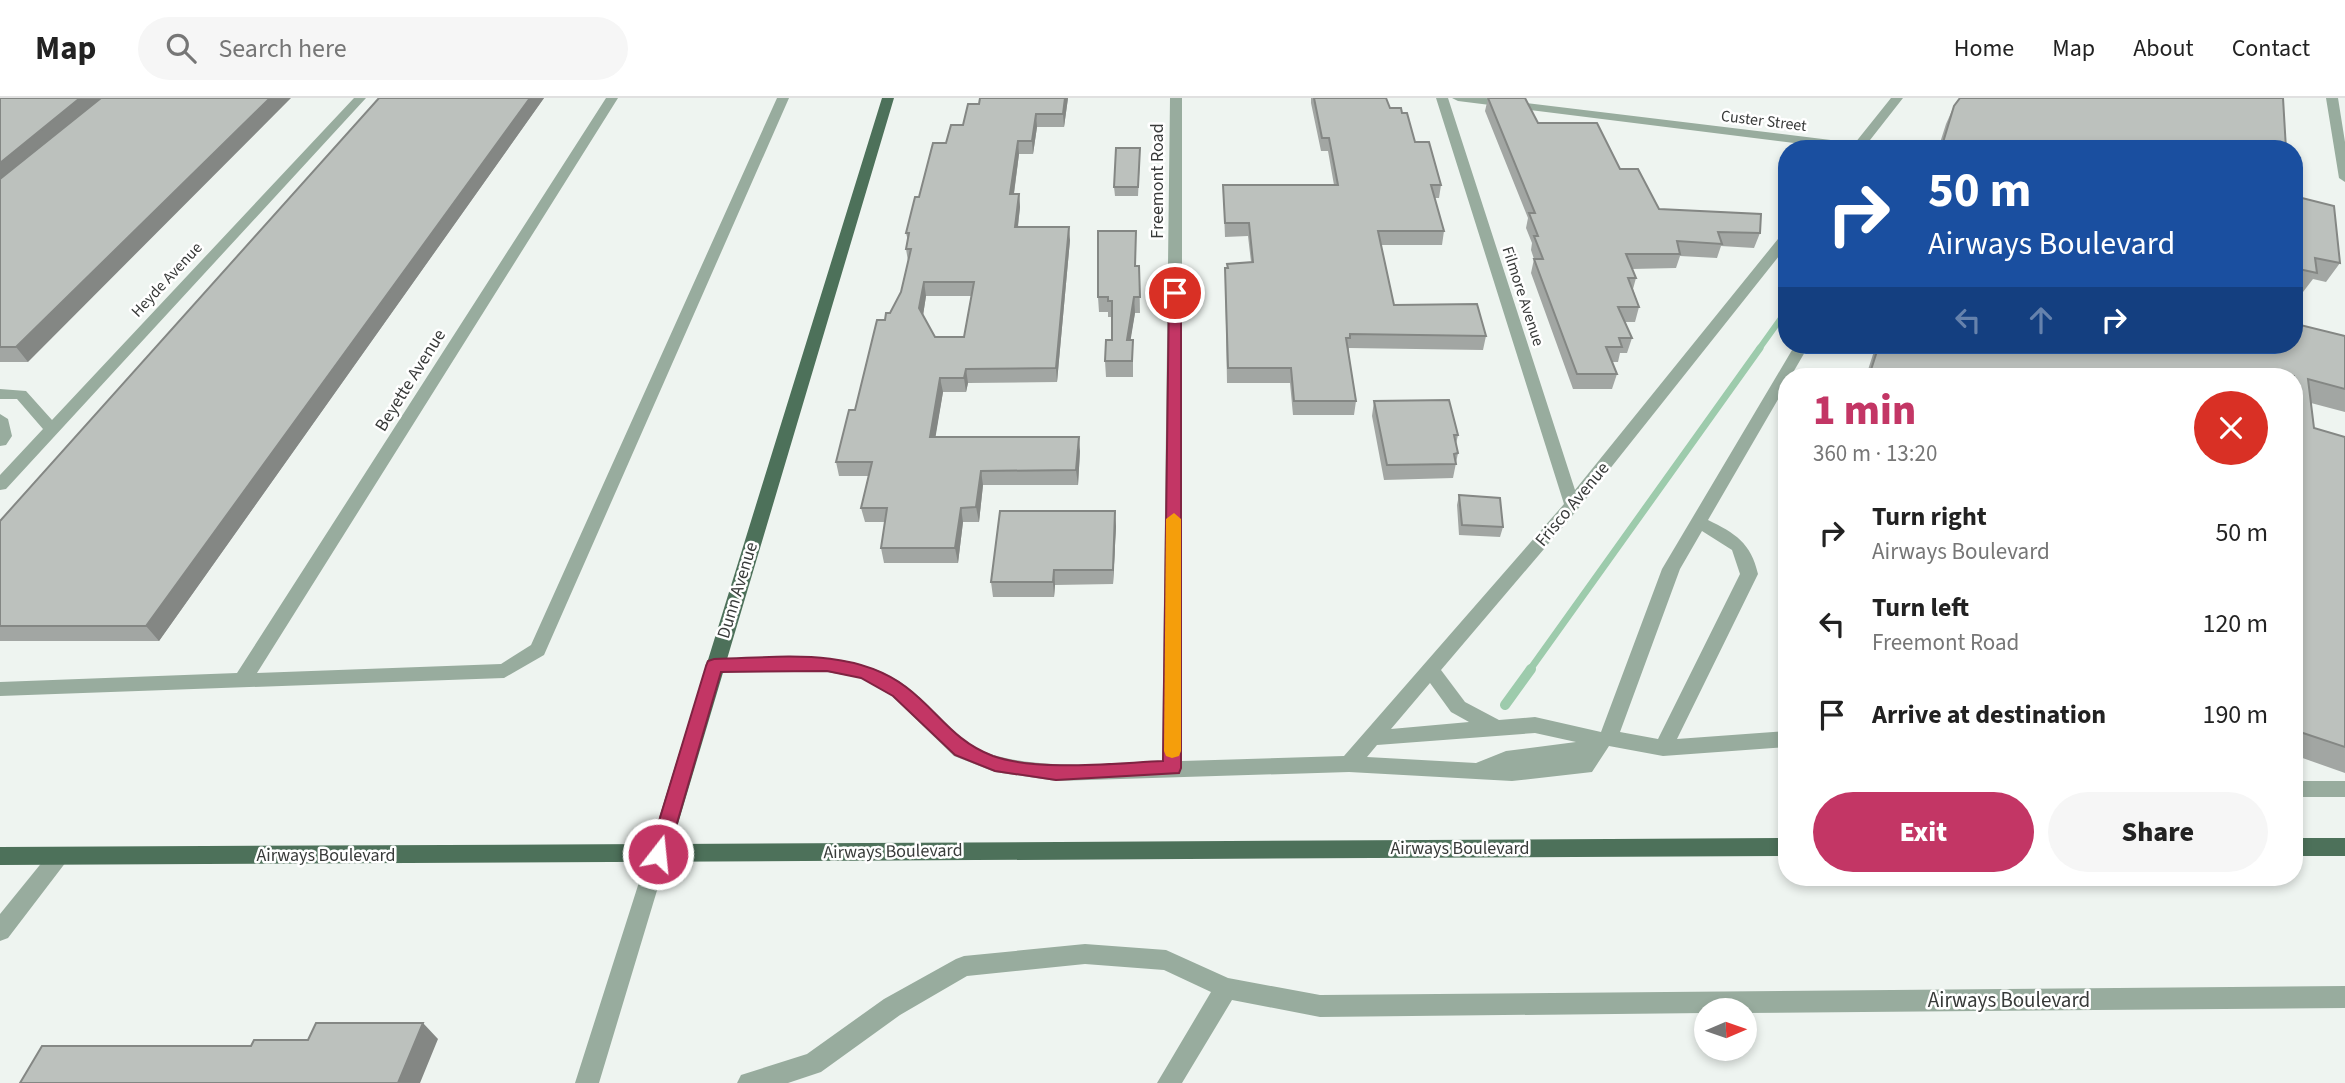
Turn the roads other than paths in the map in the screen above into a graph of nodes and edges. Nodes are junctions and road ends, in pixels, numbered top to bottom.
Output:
1 (360, 98) edge
2 (612, 98) edge
3 (783, 98) edge
4 (888, 98) edge
5 (1176, 98) edge
6 (1442, 98) edge
7 (1458, 98) edge
8 (1897, 98) edge
9 (2332, 98) edge
10 (1793, 140) edge
11 (1863, 140) edge
12 (2345, 178) edge
13 (1778, 248) edge
14 (1778, 386) edge
15 (0, 394) edge
16 (0, 419) edge
17 (52, 429) junction
18 (0, 441) edge
19 (0, 485) edge
20 (1572, 505) junction
21 (1698, 522) junction
22 (714, 666) junction
23 (1430, 670) junction
24 (241, 682) junction
25 (0, 689) edge
26 (1496, 728) junction
27 (1371, 738) junction
28 (1605, 739) junction
29 (1778, 740) edge
30 (1663, 748) junction
31 (1349, 764) junction
32 (1172, 768) junction
33 (1479, 769) junction
34 (2303, 789) edge
35 (2345, 789) edge
36 (1778, 847) edge
37 (2303, 847) edge
38 (2345, 847) edge
39 (658, 854) junction
40 (0, 856) edge
41 (59, 856) junction
42 (0, 931) edge
43 (1226, 988) junction
44 (2345, 997) edge
45 (587, 1083) edge
46 (748, 1083) edge
47 (1169, 1083) edge

1 - 17 street, Heyde Avenue
2 - 24 street, Beyette Avenue
3 - 24 street
4 - 22 main road, Dunn Avenue
5 - 32 street, Freemont Road
6 - 20 street, Filmore Avenue
7 - 10 street, Custer Street
8 - 11 street
9 - 12 street
13 - 20 street, Frisco Avenue
14 - 21 street
15 - 17 street
16 - 18 street
17 - 19 street, Heyde Avenue
20 - 23 street, Frisco Avenue
21 - 28 street
21 - 30 street
22 - 32 street
22 - 39 main road, Dunn Avenue
23 - 26 street
23 - 27 street, Frisco Avenue
24 - 25 street
26 - 27 street
26 - 28 street
27 - 31 street, Frisco Avenue
28 - 30 street
28 - 33 street
28 - 33 street
29 - 30 street
31 - 32 street
31 - 33 street
34 - 35 street
36 - 39 main road, Airways Boulevard
37 - 38 main road
39 - 41 main road, Airways Boulevard
39 - 45 street, Dunn Avenue
40 - 41 main road, Airways Boulevard
41 - 42 street
43 - 44 street, Airways Boulevard
43 - 46 street, Airways Boulevard
43 - 47 street

